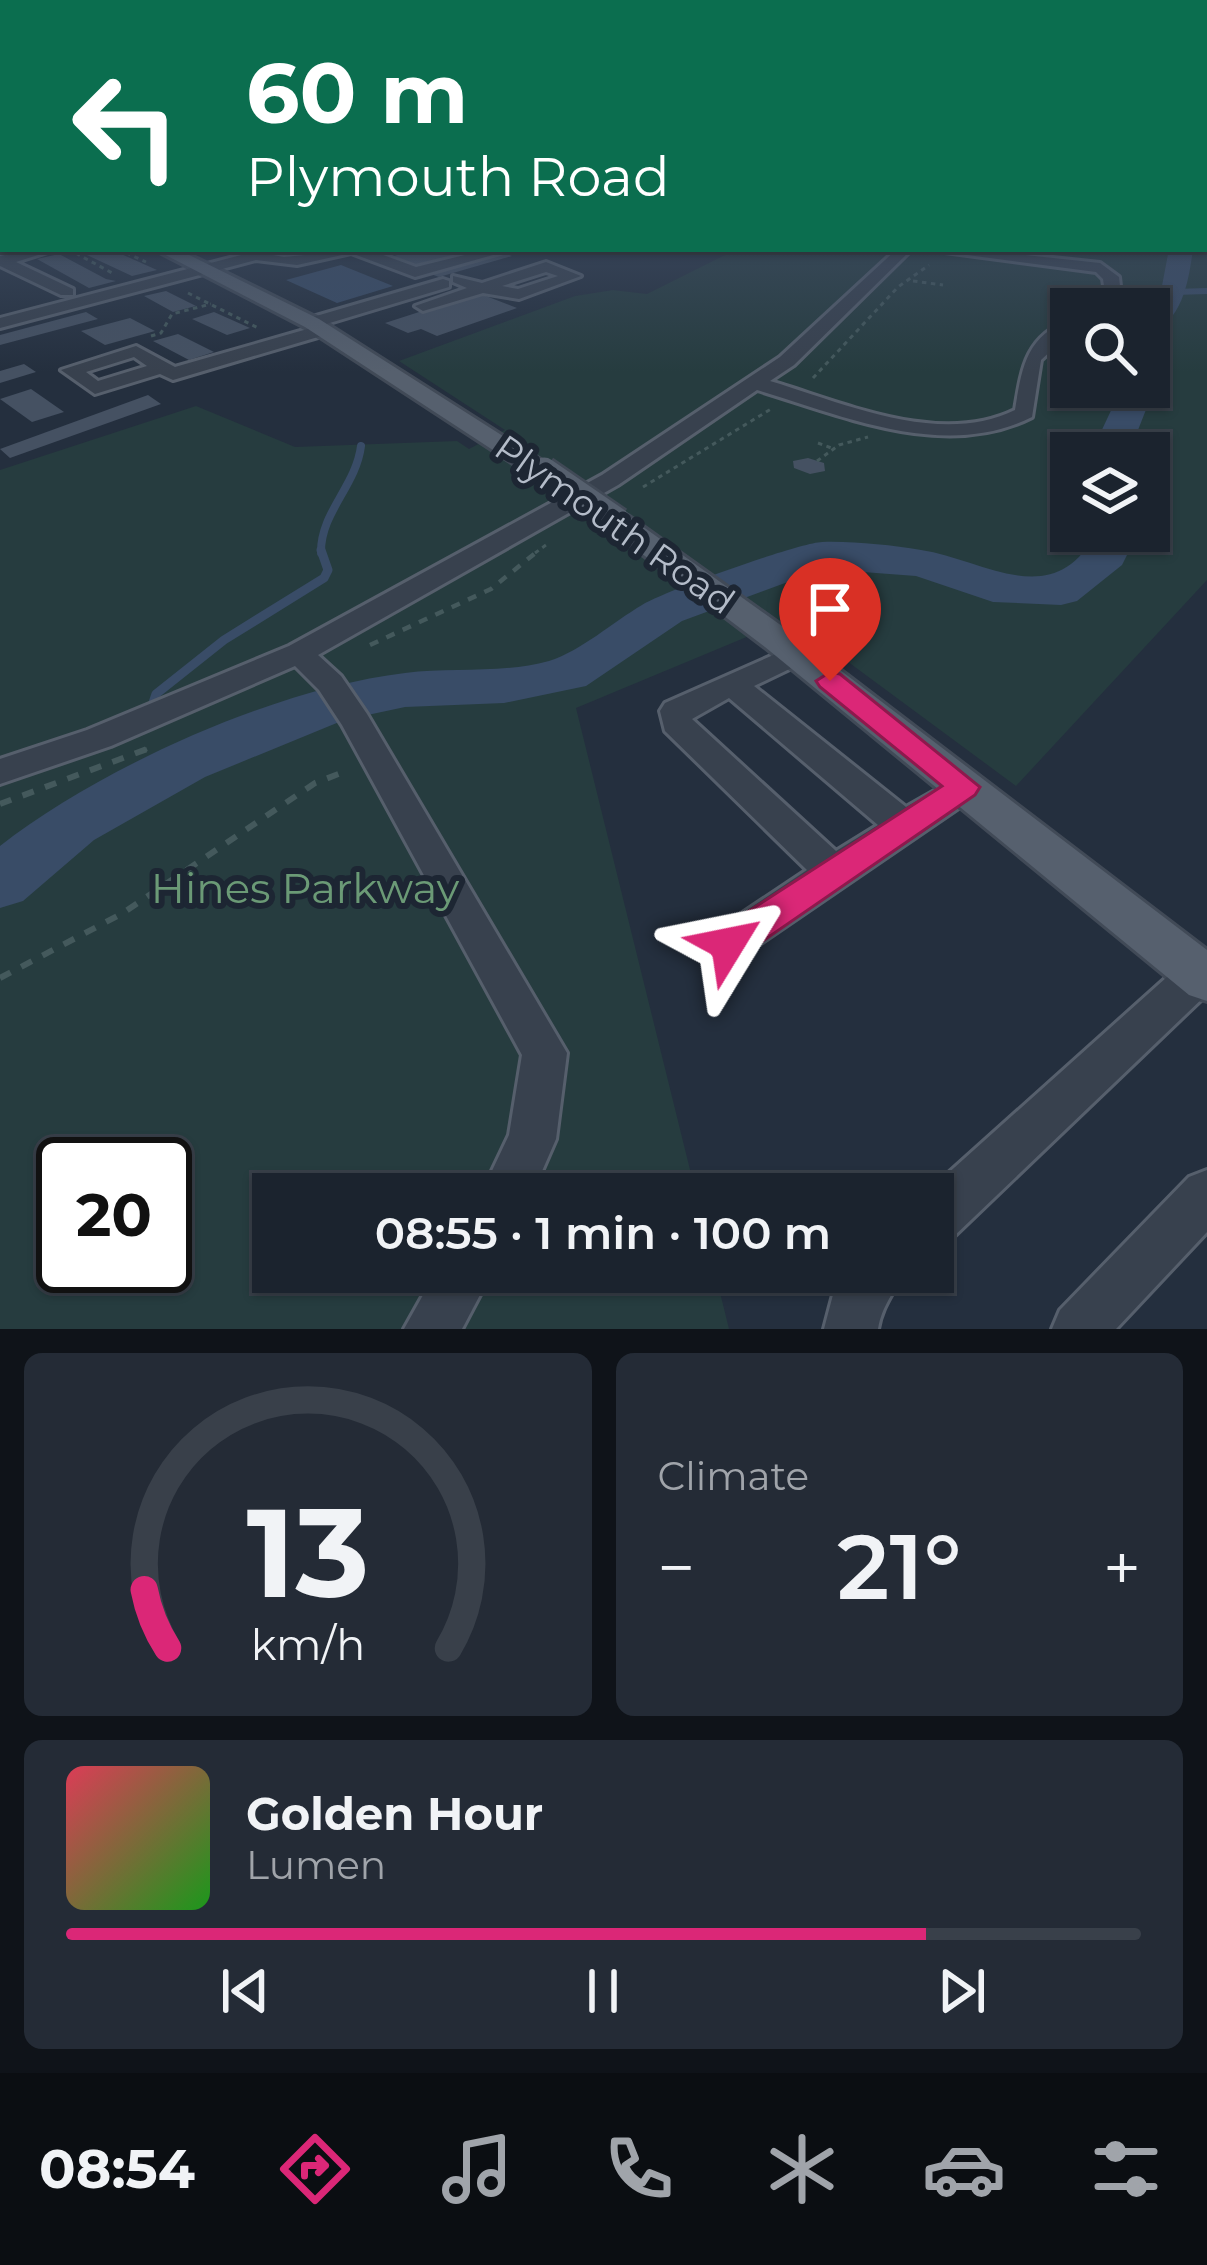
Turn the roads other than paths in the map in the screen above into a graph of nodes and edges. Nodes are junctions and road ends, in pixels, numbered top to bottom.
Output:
1 (252, 252) edge
2 (340, 252) edge
3 (360, 252) edge
4 (495, 252) edge
5 (559, 252) edge
6 (902, 252) edge
7 (980, 252) edge
8 (1, 256) edge
9 (160, 258) edge
10 (202, 268) junction
11 (459, 280) junction
12 (1112, 288) edge
13 (67, 292) dead end
14 (423, 306) dead end
15 (0, 323) edge
16 (317, 326) junction
17 (1050, 338) edge
18 (162, 367) dead end
19 (758, 384) junction
20 (787, 647) junction
21 (299, 653) junction
22 (733, 685) junction
23 (0, 772) edge
24 (964, 787) junction
25 (904, 826) junction
26 (834, 872) junction
27 (728, 944) dead end
28 (1204, 976) edge
29 (516, 1173) edge
30 (1207, 1195) edge
31 (954, 1202) edge
32 (453, 1293) edge
33 (857, 1293) edge
34 (431, 1329) edge
35 (851, 1329) edge
36 (1079, 1329) edge

1 - 2 street
1 - 10 street
3 - 4 street
5 - 11 street
6 - 19 street
7 - 12 street
8 - 13 street
9 - 10 main road, Plymouth Road
10 - 15 street
10 - 16 main road, Plymouth Road
11 - 14 street
11 - 16 street
16 - 18 street
16 - 20 main road, Plymouth Road, bridge
17 - 19 street
19 - 21 street
20 - 22 street
20 - 24 main road, Plymouth Road
21 - 23 street
21 - 29 street
22 - 25 street
22 - 26 street
24 - 25 street
24 - 28 main road, Plymouth Road
25 - 26 street
26 - 27 street
28 - 31 street
30 - 36 street
32 - 34 street
33 - 35 street

